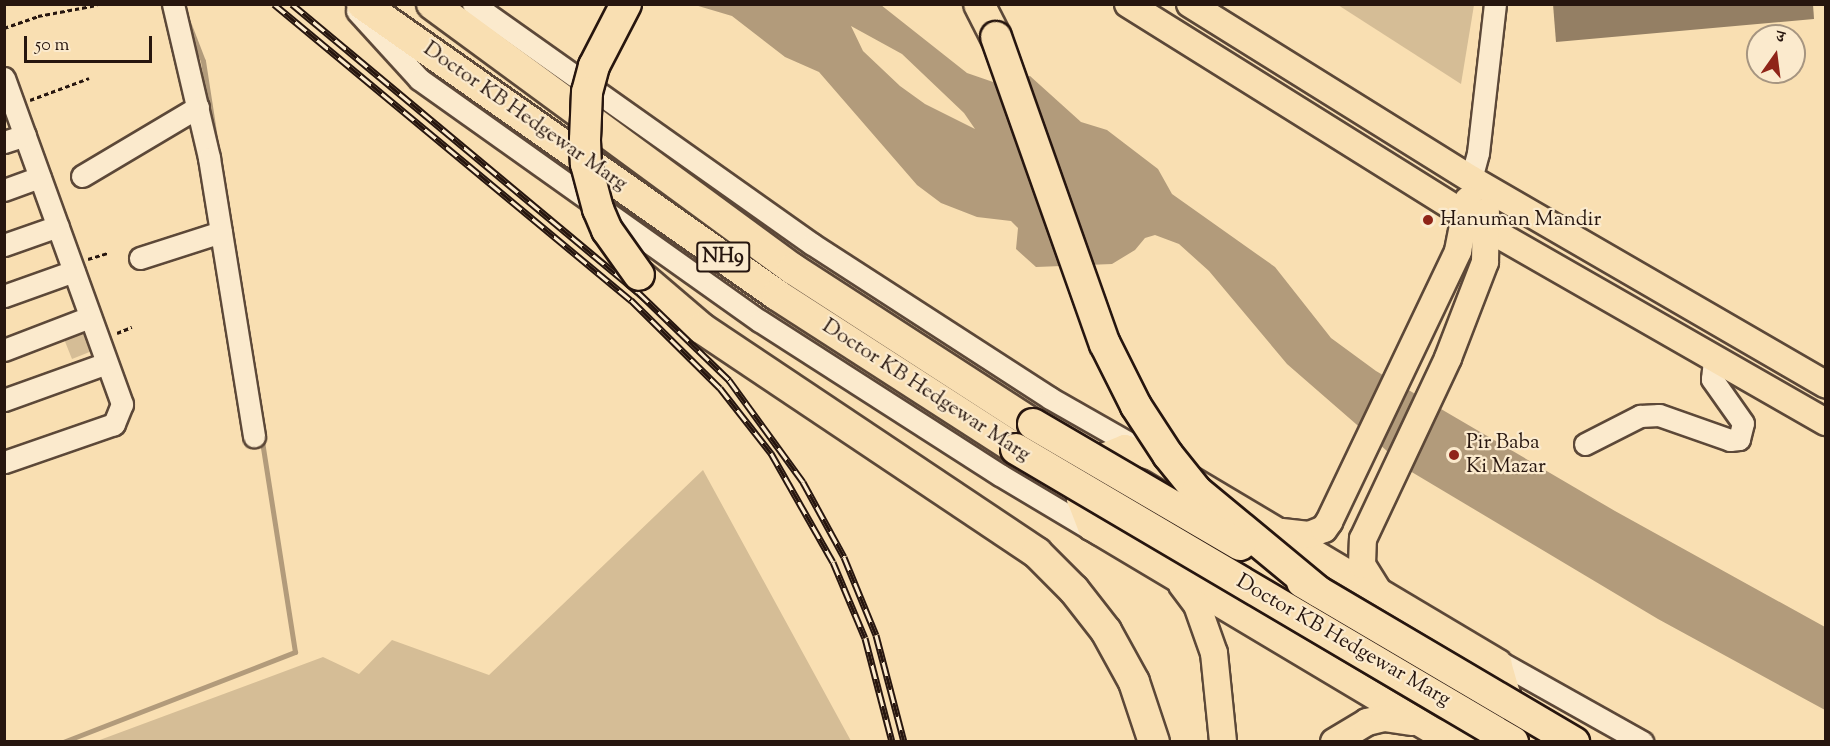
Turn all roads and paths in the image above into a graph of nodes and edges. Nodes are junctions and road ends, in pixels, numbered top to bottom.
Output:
1 (173, 4) edge
2 (350, 4) edge
3 (362, 4) edge
4 (432, 4) edge
5 (626, 4) edge
6 (979, 4) edge
7 (1128, 4) edge
8 (1190, 4) edge
9 (1495, 4) edge
10 (97, 5) edge
11 (467, 15) edge
12 (4, 28) edge
13 (4, 78) edge
14 (89, 78) dead end
15 (14, 105) junction
16 (198, 107) junction
17 (25, 135) junction
18 (4, 142) edge
19 (82, 176) dead end
20 (40, 177) junction
21 (1480, 183) junction
22 (4, 190) edge
23 (1476, 221) junction
24 (58, 226) junction
25 (221, 232) junction
26 (4, 244) edge
27 (140, 258) dead end
28 (74, 271) junction
29 (4, 296) edge
30 (90, 317) junction
31 (4, 350) edge
32 (1714, 358) junction
33 (107, 363) junction
34 (1826, 385) edge
35 (4, 400) edge
36 (1826, 422) edge
37 (254, 436) dead end
38 (1585, 444) dead end
39 (1153, 457) junction
40 (5, 460) edge
41 (1267, 525) junction
42 (1102, 536) junction
43 (1169, 575) junction
44 (1378, 591) junction
45 (1319, 592) junction
46 (1210, 599) junction
47 (1428, 620) junction
48 (1483, 653) junction
49 (1380, 699) junction
50 (1439, 733) edge
51 (1154, 741) edge
52 (1223, 741) edge
53 (1334, 741) edge
54 (1514, 741) edge
55 (1574, 741) edge
56 (1642, 741) edge

1 - 16 street
2 - 42 street
3 - 54 highway, Doctor KB Hedgewar Marg / NH9, bridge
4 - 11 highway, Doctor KB Hedgewar Marg / NH9
5 - 51 highway, bridge
6 - 45 highway, bridge
7 - 23 main road
8 - 21 main road
9 - 21 street
10 - 12 path
11 - 39 street
11 - 45 highway, Doctor KB Hedgewar Marg / NH9, bridge
13 - 15 street
14 - 15 path
15 - 17 street
16 - 19 street
16 - 25 street
17 - 18 street
17 - 20 street
20 - 22 street
20 - 24 street
21 - 23 main road
21 - 34 main road
23 - 32 main road
23 - 41 main road
23 - 44 main road
24 - 26 street
24 - 28 street
25 - 27 street
25 - 37 street
28 - 29 street
28 - 30 street
30 - 31 street
30 - 33 street
32 - 36 main road
32 - 38 street
33 - 35 street
33 - 40 street
39 - 41 main road
39 - 42 main road
41 - 44 main road
41 - 46 main road
42 - 43 main road
43 - 46 main road
43 - 52 main road
44 - 47 main road
45 - 55 highway, Doctor KB Hedgewar Marg, bridge
46 - 49 main road
47 - 48 main road
47 - 49 main road
48 - 50 main road
48 - 56 street
49 - 50 main road
50 - 53 main road

